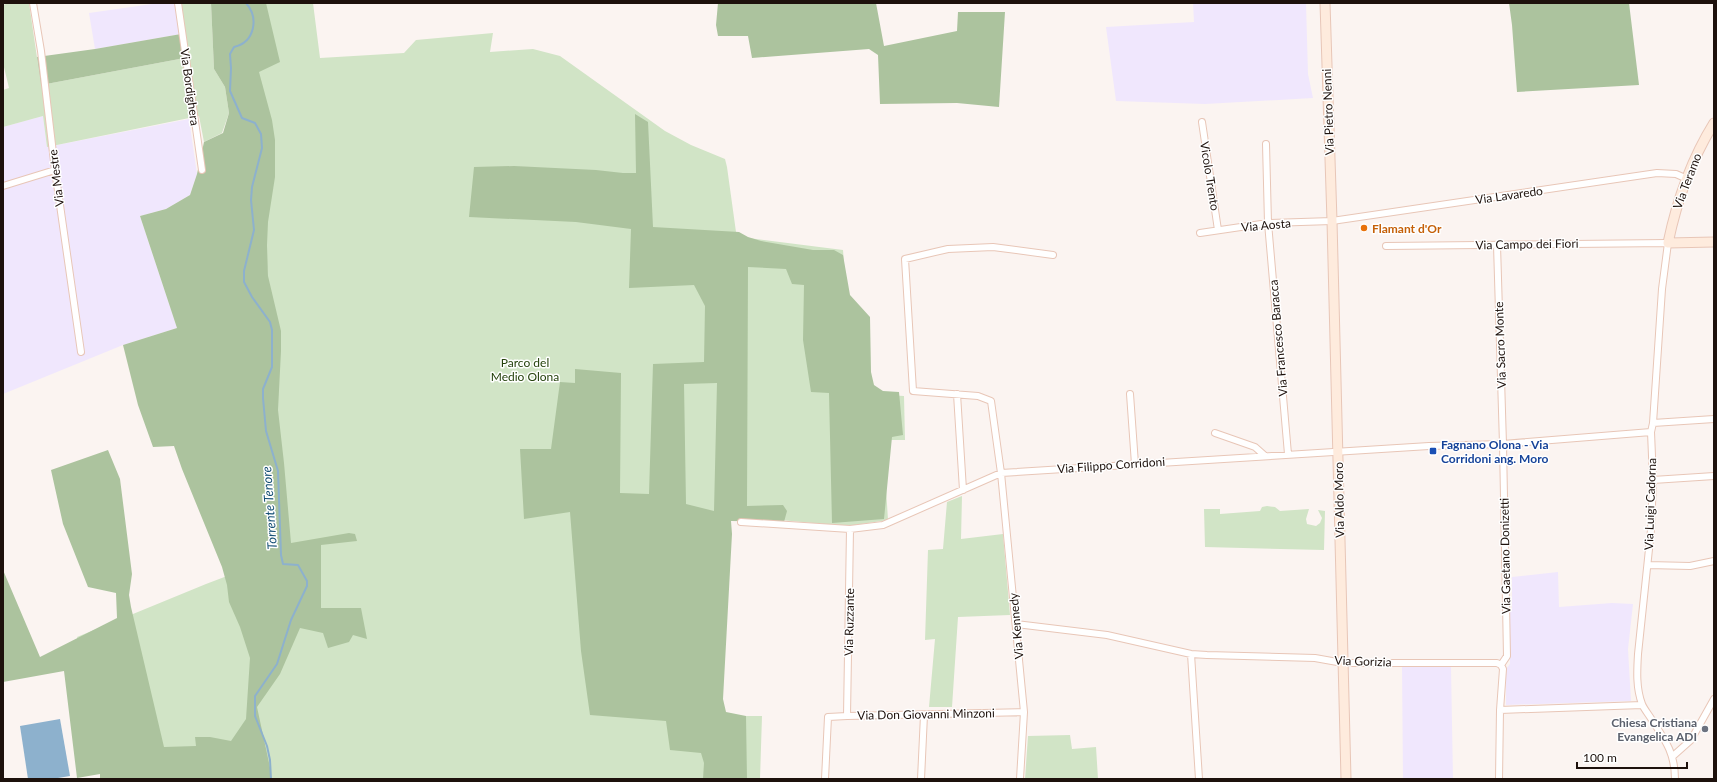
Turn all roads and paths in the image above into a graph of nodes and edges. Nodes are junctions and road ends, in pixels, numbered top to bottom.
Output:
1 (33, 3) edge
2 (178, 3) edge
3 (1324, 3) edge
4 (1202, 122) dead end
5 (1714, 122) edge
6 (1266, 144) dead end
7 (55, 170) junction
8 (202, 170) dead end
9 (1685, 178) junction
10 (3, 186) edge
11 (1332, 221) junction
12 (1268, 223) junction
13 (1218, 230) junction
14 (1200, 233) dead end
15 (1668, 242) junction
16 (1714, 242) edge
17 (1496, 245) junction
18 (1386, 246) dead end
19 (1053, 255) dead end
20 (80, 352) dead end
21 (957, 394) junction
22 (1130, 394) dead end
23 (1714, 418) edge
24 (1653, 423) junction
25 (1651, 432) junction
26 (1215, 433) dead end
27 (1503, 444) junction
28 (1338, 452) junction
29 (1288, 454) junction
30 (1264, 455) junction
31 (1135, 464) junction
32 (1001, 473) junction
33 (1714, 476) edge
34 (1653, 480) junction
35 (963, 490) junction
36 (741, 522) dead end
37 (850, 529) junction
38 (1714, 561) edge
39 (1648, 565) junction
40 (1016, 624) junction
41 (1191, 654) junction
42 (1343, 663) junction
43 (1502, 665) junction
44 (1714, 699) edge
45 (1642, 705) junction
46 (1500, 710) junction
47 (1024, 712) junction
48 (924, 715) junction
49 (847, 716) junction
50 (1673, 756) junction
51 (825, 779) edge
52 (921, 779) edge
53 (1020, 779) edge
54 (1199, 779) edge
55 (1346, 779) edge
56 (1499, 779) edge
57 (1675, 779) edge

1 - 7 street, Via Mestre
2 - 8 street, Via Bordighera
3 - 11 main road, Via Pietro Nenni
4 - 13 street, Vicolo Trento
5 - 9 main road, Via Teramo
6 - 12 street, Via Francesco Baracca
7 - 10 street
7 - 20 street, Via Mestre
9 - 11 street, Via Lavaredo
9 - 15 main road, Via Teramo
11 - 12 street, Via Aosta
11 - 28 main road, Via Aldo Moro
12 - 13 street, Via Aosta
12 - 29 street, Via Francesco Baracca
13 - 14 street, Via Aosta
15 - 16 main road
15 - 17 street, Via Campo dei Fiori
15 - 24 street, Via Luigi Cadorna
17 - 18 street, Via Campo dei Fiori
17 - 27 street, Via Sacro Monte
19 - 21 street
21 - 32 street, Via Kennedy
21 - 35 street
22 - 31 street
23 - 24 street
24 - 25 street, Via Luigi Cadorna
25 - 27 street, Via Filippo Corridoni
25 - 34 street, Via Luigi Cadorna
26 - 30 street
27 - 28 street, Via Filippo Corridoni
27 - 43 street, Via Gaetano Donizetti
28 - 29 street, Via Filippo Corridoni
28 - 42 main road, Via Aldo Moro
29 - 30 street, Via Filippo Corridoni
30 - 31 street, Via Filippo Corridoni
31 - 32 street, Via Filippo Corridoni
32 - 35 street, Via Filippo Corridoni
32 - 40 street, Via Kennedy
33 - 34 street
34 - 39 street, Via Luigi Cadorna
35 - 37 street, Via Filippo Corridoni
36 - 37 street, Via Filippo Corridoni
37 - 49 street, Via Ruzzante
38 - 39 street
39 - 45 street, Via Luigi Cadorna
40 - 41 street, Via Gorizia
40 - 47 street, Via Kennedy
41 - 42 street, Via Gorizia
41 - 54 street
42 - 43 street, Via Gorizia
42 - 55 main road, Via Aldo Moro
43 - 46 street
44 - 50 street
45 - 46 street
45 - 50 street, Via Luigi Cadorna
46 - 56 street
47 - 48 street, Via Don Giovanni Minzoni
47 - 53 street, Via Kennedy
48 - 49 street, Via Don Giovanni Minzoni
48 - 52 street
49 - 51 street, Via Don Giovanni Minzoni
50 - 57 street

